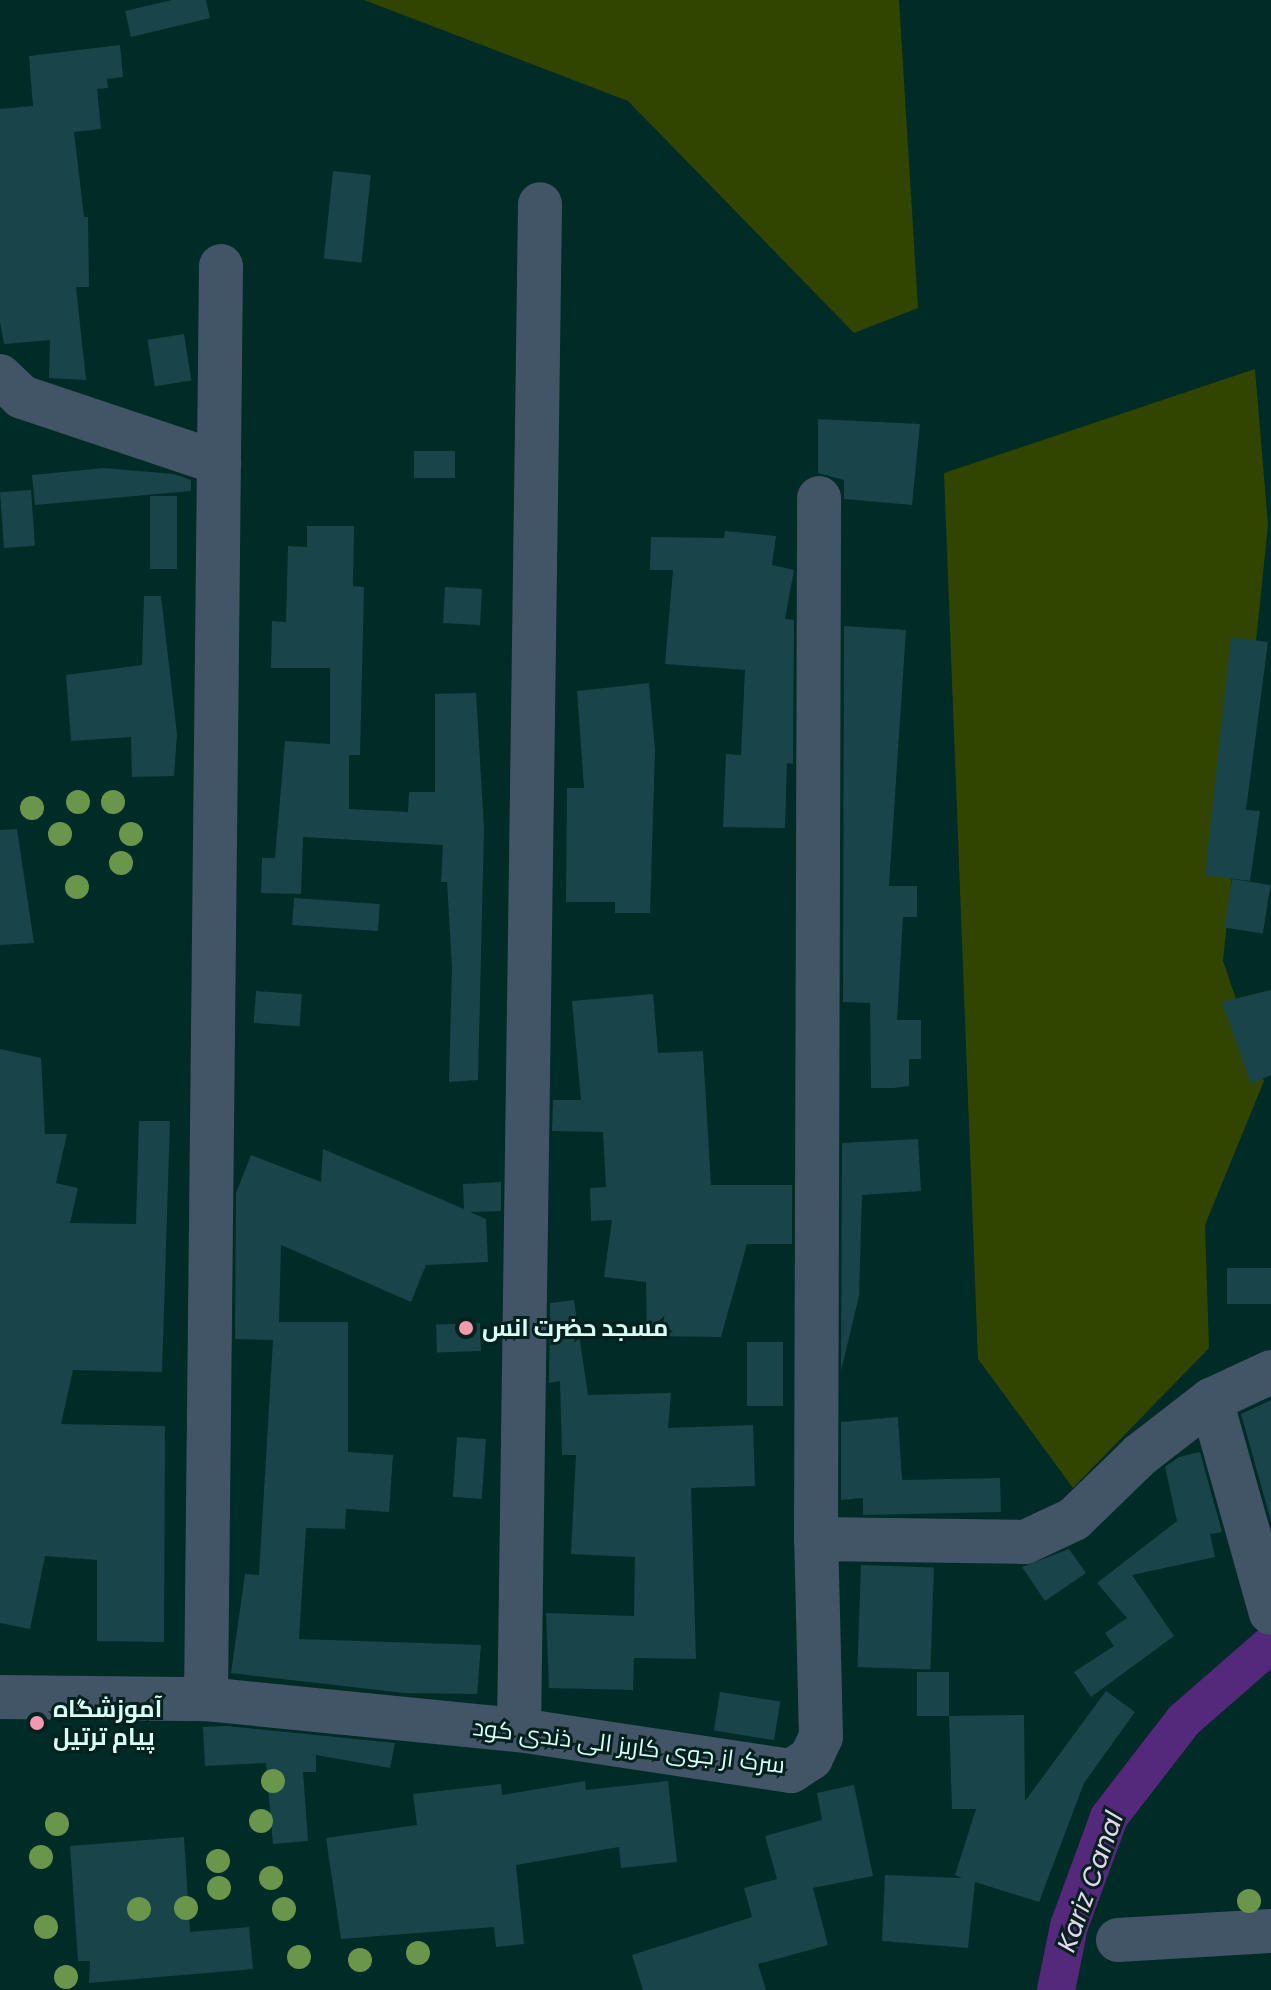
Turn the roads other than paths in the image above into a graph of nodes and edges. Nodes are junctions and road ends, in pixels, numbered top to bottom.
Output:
1 (540, 204) dead end
2 (221, 266) dead end
3 (0, 376) edge
4 (219, 463) junction
5 (819, 498) dead end
6 (1271, 1372) edge
7 (1211, 1400) junction
8 (816, 1539) junction
9 (1271, 1613) edge
10 (0, 1697) edge
11 (206, 1699) junction
12 (519, 1730) junction
13 (1271, 1931) edge
14 (1118, 1940) dead end

1 - 12 street
2 - 4 street
3 - 4 street
4 - 11 street
5 - 8 street, سرک از جوی کاریز الی ذندی کود
6 - 7 street
7 - 8 street
7 - 9 street
8 - 12 street, سرک از جوی کاریز الی ذندی کود
10 - 11 street, سرک از جوی کاریز الی ذندی کود
11 - 12 street, سرک از جوی کاریز الی ذندی کود
13 - 14 street

